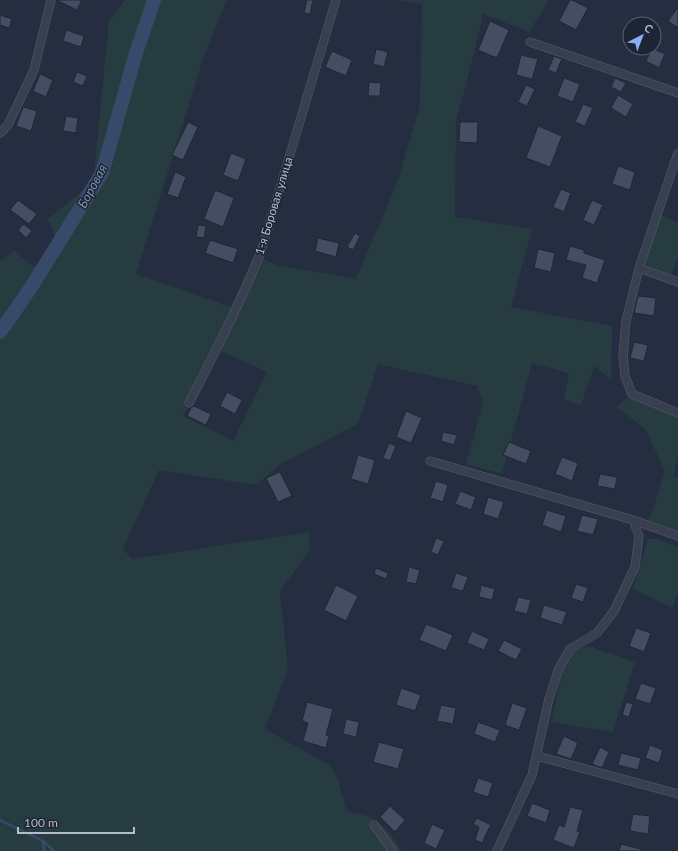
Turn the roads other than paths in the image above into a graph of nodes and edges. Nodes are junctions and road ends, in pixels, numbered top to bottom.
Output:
1 (51, 0) edge
2 (336, 0) edge
3 (530, 42) dead end
4 (678, 93) edge
5 (0, 133) edge
6 (678, 153) edge
7 (639, 268) junction
8 (678, 282) edge
9 (189, 403) dead end
10 (678, 413) edge
11 (430, 461) dead end
12 (633, 520) junction
13 (678, 536) edge
14 (537, 756) junction
15 (678, 794) edge
16 (374, 825) dead end
17 (394, 851) edge
18 (497, 851) edge

1 - 5 street
2 - 9 street, 1-я Боровая улица
3 - 4 street
6 - 7 street
7 - 8 street
7 - 10 street
11 - 12 street
12 - 13 street
12 - 14 street
14 - 15 street
14 - 18 street
16 - 17 street

